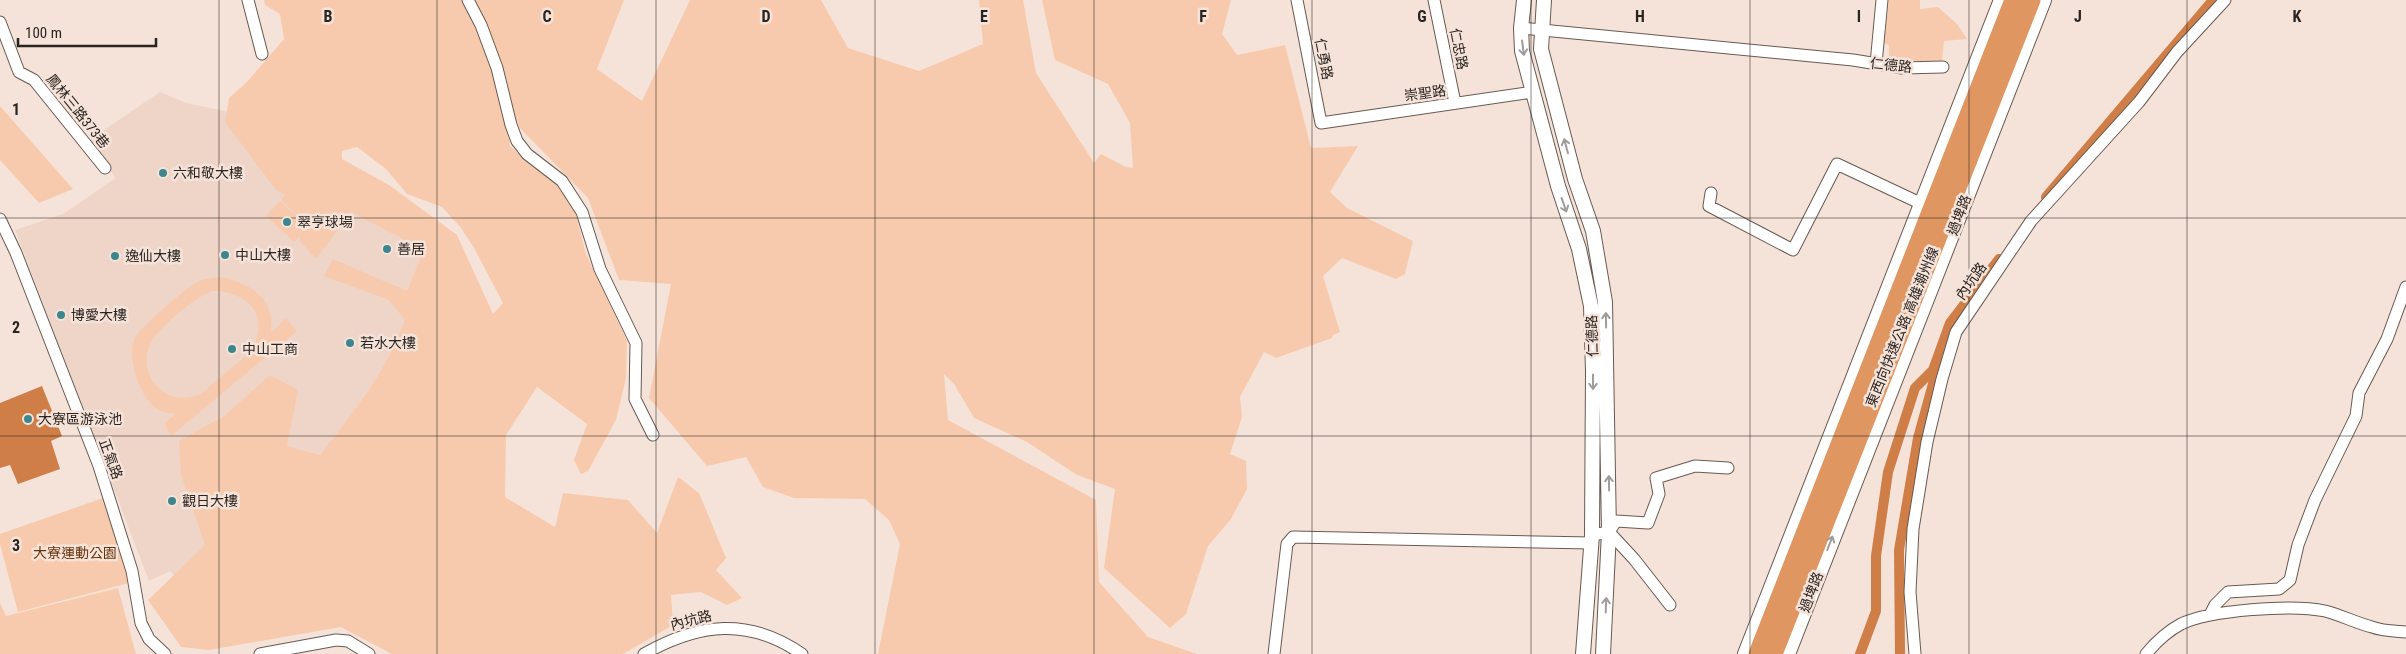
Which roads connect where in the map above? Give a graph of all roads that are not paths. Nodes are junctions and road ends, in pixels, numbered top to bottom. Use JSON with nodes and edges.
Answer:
{"nodes":[{"id":1,"x":248,"y":0,"type":"edge"},
{"id":2,"x":468,"y":0,"type":"edge"},
{"id":3,"x":1297,"y":0,"type":"edge"},
{"id":4,"x":1434,"y":0,"type":"edge"},
{"id":5,"x":1524,"y":0,"type":"edge"},
{"id":6,"x":1544,"y":0,"type":"edge"},
{"id":7,"x":1882,"y":0,"type":"edge"},
{"id":8,"x":2002,"y":0,"type":"edge"},
{"id":9,"x":2014,"y":0,"type":"edge"},
{"id":10,"x":2030,"y":0,"type":"edge"},
{"id":11,"x":2043,"y":0,"type":"edge"},
{"id":12,"x":2224,"y":0,"type":"edge"},
{"id":13,"x":0,"y":22,"type":"edge"},
{"id":14,"x":1521,"y":28,"type":"junction"},
{"id":15,"x":1541,"y":30,"type":"junction"},
{"id":16,"x":262,"y":54,"type":"dead end"},
{"id":17,"x":1876,"y":64,"type":"junction"},
{"id":18,"x":1943,"y":67,"type":"dead end"},
{"id":19,"x":1533,"y":92,"type":"junction"},
{"id":20,"x":1455,"y":104,"type":"junction"},
{"id":21,"x":1321,"y":123,"type":"joint"},
{"id":22,"x":105,"y":168,"type":"dead end"},
{"id":23,"x":1711,"y":193,"type":"dead end"},
{"id":24,"x":1922,"y":204,"type":"junction"},
{"id":25,"x":0,"y":219,"type":"edge"},
{"id":26,"x":2406,"y":287,"type":"edge"},
{"id":27,"x":653,"y":435,"type":"dead end"},
{"id":28,"x":1728,"y":468,"type":"dead end"},
{"id":29,"x":1609,"y":532,"type":"junction"},
{"id":30,"x":1591,"y":539,"type":"junction"},
{"id":31,"x":1670,"y":605,"type":"dead end"},
{"id":32,"x":2210,"y":615,"type":"junction"},
{"id":33,"x":2406,"y":632,"type":"edge"},
{"id":34,"x":164,"y":654,"type":"edge"},
{"id":35,"x":260,"y":654,"type":"edge"},
{"id":36,"x":369,"y":654,"type":"edge"},
{"id":37,"x":644,"y":654,"type":"edge"},
{"id":38,"x":802,"y":654,"type":"edge"},
{"id":39,"x":1274,"y":654,"type":"edge"},
{"id":40,"x":1582,"y":654,"type":"edge"},
{"id":41,"x":1603,"y":654,"type":"edge"},
{"id":42,"x":1746,"y":654,"type":"edge"},
{"id":43,"x":1758,"y":654,"type":"edge"},
{"id":44,"x":1773,"y":654,"type":"edge"},
{"id":45,"x":1786,"y":654,"type":"edge"},
{"id":46,"x":1915,"y":654,"type":"edge"},
{"id":47,"x":2146,"y":654,"type":"edge"}],
"edges":[{"from":1,"to":16,"type":"street"},
{"from":2,"to":27,"type":"street"},
{"from":3,"to":21,"type":"street","name":"仁勇路"},
{"from":4,"to":20,"type":"street","name":"仁忠路"},
{"from":5,"to":14,"type":"street","name":"仁德路"},
{"from":6,"to":15,"type":"street","name":"仁德路"},
{"from":7,"to":17,"type":"street"},
{"from":8,"to":24,"type":"main road"},
{"from":9,"to":43,"type":"highway","name":"東西向快速公路 高雄潮州線"},
{"from":10,"to":44,"type":"highway","name":"東西向快速公路 高雄潮州線"},
{"from":45,"to":11,"type":"main road","name":"過埤路","one_way":true},
{"from":12,"to":46,"type":"street","name":"內坑路"},
{"from":13,"to":22,"type":"street","name":"鳳林三路373巷"},
{"from":14,"to":15,"type":"street","name":"仁德路"},
{"from":14,"to":19,"type":"street","name":"仁德路","one_way":true},
{"from":15,"to":17,"type":"street","name":"仁德路"},
{"from":29,"to":15,"type":"street","name":"仁德路","one_way":true},
{"from":17,"to":18,"type":"street","name":"仁德路"},
{"from":19,"to":20,"type":"street","name":"崇聖路"},
{"from":19,"to":30,"type":"street","name":"仁德路","one_way":true},
{"from":20,"to":21,"type":"street","name":"崇聖路"},
{"from":23,"to":24,"type":"street"},
{"from":24,"to":42,"type":"main road"},
{"from":25,"to":34,"type":"street","name":"正氣路"},
{"from":26,"to":32,"type":"street"},
{"from":28,"to":29,"type":"street"},
{"from":29,"to":30,"type":"street"},
{"from":29,"to":31,"type":"street"},
{"from":41,"to":29,"type":"street","name":"仁德路","one_way":true},
{"from":30,"to":39,"type":"street"},
{"from":30,"to":40,"type":"street","name":"仁德路"},
{"from":32,"to":33,"type":"street"},
{"from":32,"to":47,"type":"street"},
{"from":35,"to":36,"type":"street"},
{"from":37,"to":38,"type":"street","name":"內坑路"}]}
